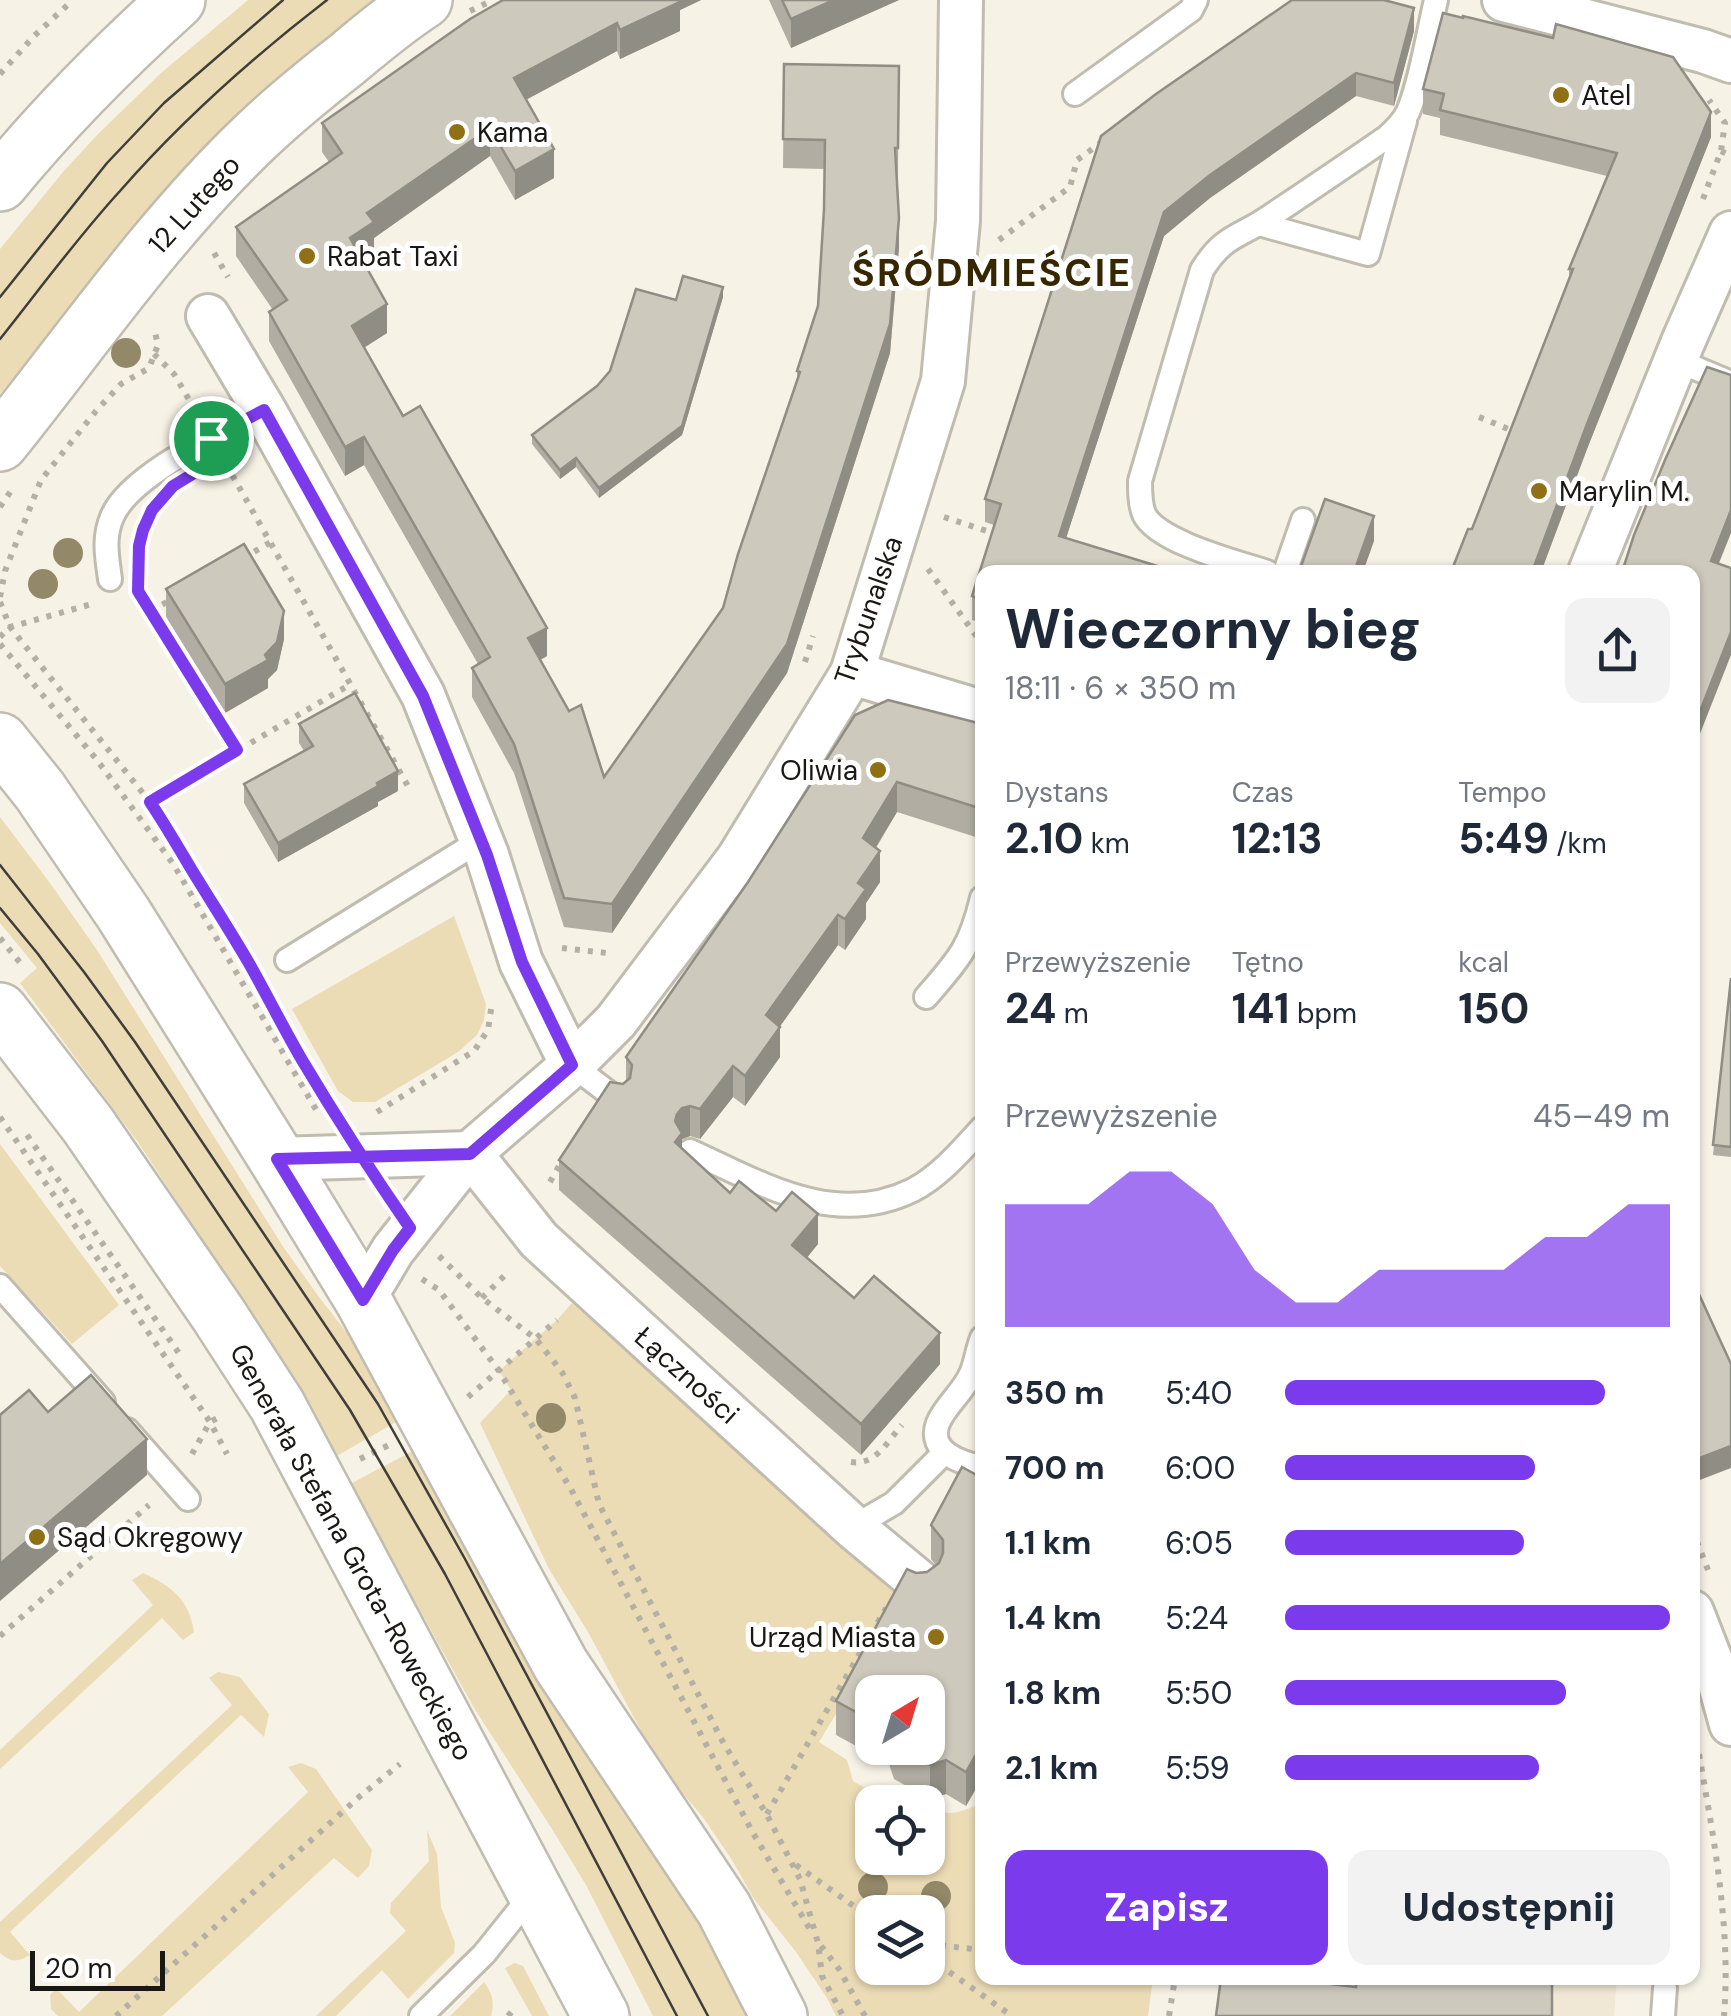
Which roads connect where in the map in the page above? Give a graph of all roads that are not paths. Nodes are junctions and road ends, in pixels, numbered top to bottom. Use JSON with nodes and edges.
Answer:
{"nodes":[{"id":1,"x":177,"y":0,"type":"edge"},
{"id":2,"x":424,"y":0,"type":"edge"},
{"id":3,"x":961,"y":0,"type":"edge"},
{"id":4,"x":1196,"y":0,"type":"edge"},
{"id":5,"x":1436,"y":0,"type":"edge"},
{"id":6,"x":1504,"y":0,"type":"edge"},
{"id":7,"x":1731,"y":61,"type":"edge"},
{"id":8,"x":1075,"y":94,"type":"dead end"},
{"id":9,"x":1407,"y":113,"type":"junction"},
{"id":10,"x":0,"y":183,"type":"edge"},
{"id":11,"x":1259,"y":224,"type":"junction"},
{"id":12,"x":1731,"y":233,"type":"edge"},
{"id":13,"x":208,"y":316,"type":"dead end"},
{"id":14,"x":1676,"y":360,"type":"junction"},
{"id":15,"x":1731,"y":383,"type":"edge"},
{"id":16,"x":264,"y":410,"type":"junction"},
{"id":17,"x":0,"y":443,"type":"edge"},
{"id":18,"x":1303,"y":520,"type":"dead end"},
{"id":19,"x":1247,"y":565,"type":"edge"},
{"id":20,"x":1287,"y":565,"type":"edge"},
{"id":21,"x":1593,"y":565,"type":"edge"},
{"id":22,"x":108,"y":590,"type":"road end"},
{"id":23,"x":852,"y":673,"type":"junction"},
{"id":24,"x":975,"y":710,"type":"edge"},
{"id":25,"x":0,"y":741,"type":"edge"},
{"id":26,"x":481,"y":840,"type":"junction"},
{"id":27,"x":975,"y":933,"type":"edge"},
{"id":28,"x":287,"y":960,"type":"dead end"},
{"id":29,"x":13,"y":990,"type":"edge"},
{"id":30,"x":926,"y":997,"type":"dead end"},
{"id":31,"x":572,"y":1065,"type":"junction"},
{"id":32,"x":618,"y":1100,"type":"edge"},
{"id":33,"x":975,"y":1135,"type":"edge"},
{"id":34,"x":690,"y":1151,"type":"edge"},
{"id":35,"x":470,"y":1154,"type":"junction"},
{"id":36,"x":277,"y":1159,"type":"junction"},
{"id":37,"x":0,"y":1286,"type":"edge"},
{"id":38,"x":363,"y":1300,"type":"junction"},
{"id":39,"x":975,"y":1363,"type":"edge"},
{"id":40,"x":944,"y":1453,"type":"junction"},
{"id":41,"x":975,"y":1465,"type":"edge"},
{"id":42,"x":181,"y":1491,"type":"road end"},
{"id":43,"x":853,"y":1527,"type":"junction"},
{"id":44,"x":903,"y":1594,"type":"edge"},
{"id":45,"x":1700,"y":1656,"type":"edge"},
{"id":46,"x":1710,"y":1710,"type":"edge"},
{"id":47,"x":536,"y":1890,"type":"junction"},
{"id":48,"x":1666,"y":1988,"type":"dead end"},
{"id":49,"x":421,"y":2016,"type":"edge"},
{"id":50,"x":601,"y":2016,"type":"edge"},
{"id":51,"x":780,"y":2016,"type":"edge"},
{"id":52,"x":1663,"y":2016,"type":"edge"}],
"edges":[{"from":1,"to":10,"type":"street"},
{"from":2,"to":17,"type":"street","name":"12 Lutego"},
{"from":3,"to":23,"type":"street","name":"Trybunalska"},
{"from":4,"to":8,"type":"lane"},
{"from":5,"to":9,"type":"lane"},
{"from":6,"to":7,"type":"street"},
{"from":9,"to":11,"type":"lane"},
{"from":9,"to":11,"type":"lane"},
{"from":11,"to":19,"type":"lane"},
{"from":12,"to":14,"type":"street"},
{"from":13,"to":16,"type":"street"},
{"from":14,"to":15,"type":"lane"},
{"from":14,"to":21,"type":"street"},
{"from":16,"to":22,"type":"lane"},
{"from":16,"to":26,"type":"street"},
{"from":18,"to":20,"type":"lane"},
{"from":23,"to":24,"type":"street"},
{"from":23,"to":31,"type":"street","name":"Trybunalska"},
{"from":25,"to":36,"type":"street"},
{"from":26,"to":28,"type":"lane"},
{"from":26,"to":31,"type":"street"},
{"from":27,"to":30,"type":"lane"},
{"from":29,"to":47,"type":"street","name":"Generała Stefana Grota-Roweckiego"},
{"from":31,"to":32,"type":"lane"},
{"from":31,"to":35,"type":"street","name":"Trybunalska"},
{"from":33,"to":34,"type":"lane"},
{"from":35,"to":36,"type":"street"},
{"from":35,"to":38,"type":"street","name":"Trybunalska"},
{"from":35,"to":43,"type":"street","name":"Łączności"},
{"from":36,"to":38,"type":"street"},
{"from":37,"to":42,"type":"lane"},
{"from":38,"to":51,"type":"street"},
{"from":39,"to":40,"type":"lane"},
{"from":40,"to":41,"type":"lane"},
{"from":40,"to":43,"type":"lane"},
{"from":43,"to":44,"type":"street","name":"Łączności"},
{"from":45,"to":46,"type":"street"},
{"from":47,"to":49,"type":"lane"},
{"from":47,"to":50,"type":"street","name":"Generała Stefana Grota-Roweckiego"},
{"from":48,"to":52,"type":"lane"}]}
